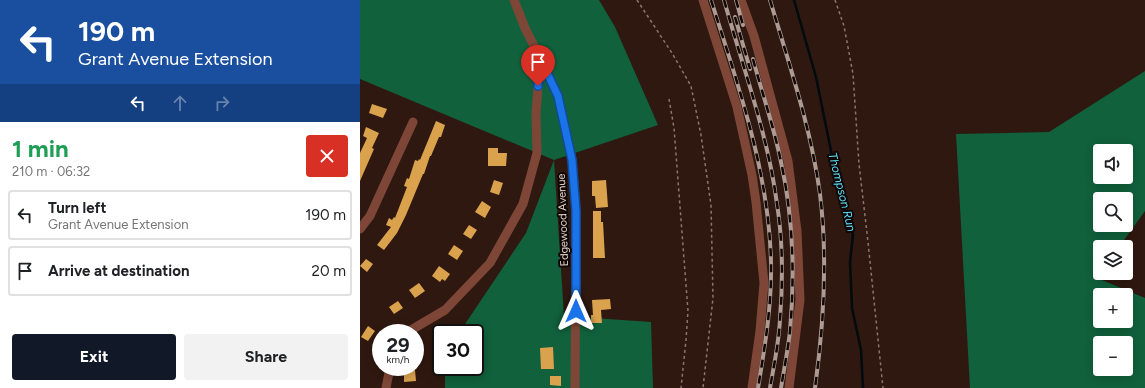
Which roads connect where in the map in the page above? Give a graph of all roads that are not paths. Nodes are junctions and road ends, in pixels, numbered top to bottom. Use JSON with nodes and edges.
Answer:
{"nodes":[{"id":1,"x":514,"y":0,"type":"edge"},
{"id":2,"x":703,"y":0,"type":"edge"},
{"id":3,"x":741,"y":0,"type":"edge"},
{"id":4,"x":540,"y":58,"type":"junction"},
{"id":5,"x":413,"y":122,"type":"dead end"},
{"id":6,"x":360,"y":229,"type":"edge"},
{"id":7,"x":421,"y":324,"type":"edge"},
{"id":8,"x":388,"y":376,"type":"edge"},
{"id":9,"x":386,"y":388,"type":"edge"},
{"id":10,"x":575,"y":388,"type":"edge"},
{"id":11,"x":752,"y":388,"type":"edge"},
{"id":12,"x":789,"y":388,"type":"edge"}],
"edges":[{"from":1,"to":4,"type":"street","name":"Edgewood Avenue"},
{"from":2,"to":11,"type":"street"},
{"from":3,"to":12,"type":"street"},
{"from":4,"to":7,"type":"street"},
{"from":4,"to":10,"type":"street","name":"Edgewood Avenue"},
{"from":5,"to":6,"type":"street"},
{"from":8,"to":9,"type":"street"}]}
